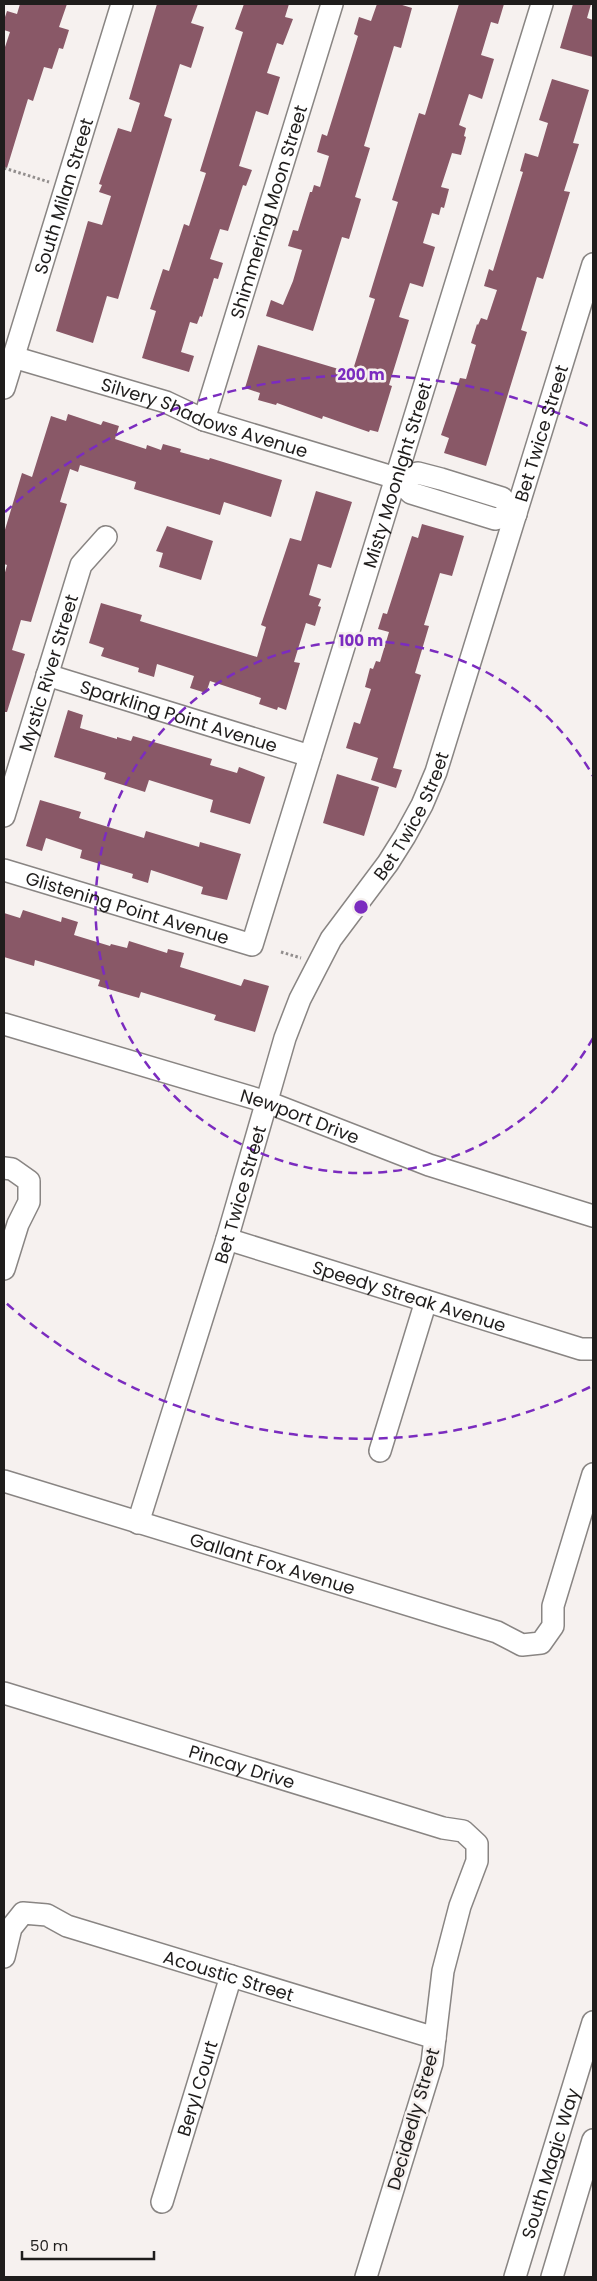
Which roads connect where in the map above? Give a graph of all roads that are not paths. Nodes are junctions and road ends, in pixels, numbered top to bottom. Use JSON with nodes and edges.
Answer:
{"nodes":[{"id":1,"x":122,"y":4,"type":"edge"},
{"id":2,"x":332,"y":4,"type":"edge"},
{"id":3,"x":542,"y":4,"type":"edge"},
{"id":4,"x":593,"y":264,"type":"edge"},
{"id":5,"x":13,"y":357,"type":"junction"},
{"id":6,"x":4,"y":388,"type":"edge"},
{"id":7,"x":204,"y":420,"type":"junction"},
{"id":8,"x":396,"y":478,"type":"junction"},
{"id":9,"x":516,"y":514,"type":"junction"},
{"id":10,"x":106,"y":537,"type":"dead end"},
{"id":11,"x":47,"y":675,"type":"junction"},
{"id":12,"x":310,"y":756,"type":"junction"},
{"id":13,"x":4,"y":816,"type":"edge"},
{"id":14,"x":4,"y":870,"type":"edge"},
{"id":15,"x":252,"y":945,"type":"joint"},
{"id":16,"x":4,"y":1024,"type":"edge"},
{"id":17,"x":266,"y":1102,"type":"junction"},
{"id":18,"x":4,"y":1168,"type":"edge"},
{"id":19,"x":593,"y":1216,"type":"edge"},
{"id":20,"x":226,"y":1239,"type":"junction"},
{"id":21,"x":4,"y":1269,"type":"edge"},
{"id":22,"x":426,"y":1301,"type":"junction"},
{"id":23,"x":593,"y":1349,"type":"edge"},
{"id":24,"x":380,"y":1451,"type":"dead end"},
{"id":25,"x":593,"y":1474,"type":"edge"},
{"id":26,"x":4,"y":1481,"type":"edge"},
{"id":27,"x":138,"y":1523,"type":"junction"},
{"id":28,"x":4,"y":1693,"type":"edge"},
{"id":29,"x":478,"y":1844,"type":"joint"},
{"id":30,"x":4,"y":1957,"type":"edge"},
{"id":31,"x":230,"y":1976,"type":"junction"},
{"id":32,"x":593,"y":2022,"type":"edge"},
{"id":33,"x":435,"y":2038,"type":"junction"},
{"id":34,"x":593,"y":2140,"type":"edge"},
{"id":35,"x":162,"y":2202,"type":"dead end"},
{"id":36,"x":366,"y":2277,"type":"edge"},
{"id":37,"x":515,"y":2277,"type":"edge"},
{"id":38,"x":552,"y":2277,"type":"edge"}],
"edges":[{"from":1,"to":5,"type":"street","name":"South Milan Street"},
{"from":2,"to":7,"type":"street","name":"Shimmering Moon Street"},
{"from":3,"to":8,"type":"street","name":"Misty Moonlght Street"},
{"from":4,"to":9,"type":"street","name":"Bet Twice Street"},
{"from":5,"to":6,"type":"street","name":"South Milan Street"},
{"from":5,"to":7,"type":"street","name":"Silvery Shadows Avenue"},
{"from":7,"to":8,"type":"street","name":"Silvery Shadows Avenue"},
{"from":8,"to":9,"type":"street","name":"Silvery Shadows Avenue"},
{"from":8,"to":12,"type":"street","name":"Misty Moonlght Street"},
{"from":9,"to":17,"type":"street","name":"Bet Twice Street"},
{"from":10,"to":11,"type":"street","name":"Mystic River Street"},
{"from":11,"to":12,"type":"street","name":"Sparkling Point Avenue"},
{"from":11,"to":13,"type":"street","name":"Mystic River Street"},
{"from":12,"to":15,"type":"street","name":"Misty Moonlght Street"},
{"from":14,"to":15,"type":"street","name":"Glistening Point Avenue"},
{"from":16,"to":17,"type":"street","name":"Newport Drive"},
{"from":17,"to":19,"type":"street","name":"Newport Drive"},
{"from":17,"to":20,"type":"street","name":"Bet Twice Street"},
{"from":18,"to":21,"type":"street"},
{"from":20,"to":22,"type":"street","name":"Speedy Streak Avenue"},
{"from":20,"to":27,"type":"street","name":"Bet Twice Street"},
{"from":22,"to":23,"type":"street","name":"Speedy Streak Avenue"},
{"from":22,"to":24,"type":"street"},
{"from":25,"to":27,"type":"street","name":"Gallant Fox Avenue"},
{"from":26,"to":27,"type":"street","name":"Gallant Fox Avenue"},
{"from":28,"to":29,"type":"street","name":"Pincay Drive"},
{"from":29,"to":33,"type":"street","name":"Decidedly Street"},
{"from":30,"to":31,"type":"street","name":"Acoustic Street"},
{"from":31,"to":33,"type":"street","name":"Acoustic Street"},
{"from":31,"to":35,"type":"street","name":"Beryl Court"},
{"from":32,"to":37,"type":"street","name":"South Magic Way"},
{"from":33,"to":36,"type":"street","name":"Decidedly Street"},
{"from":34,"to":38,"type":"street","name":"South Magic Way"}]}
